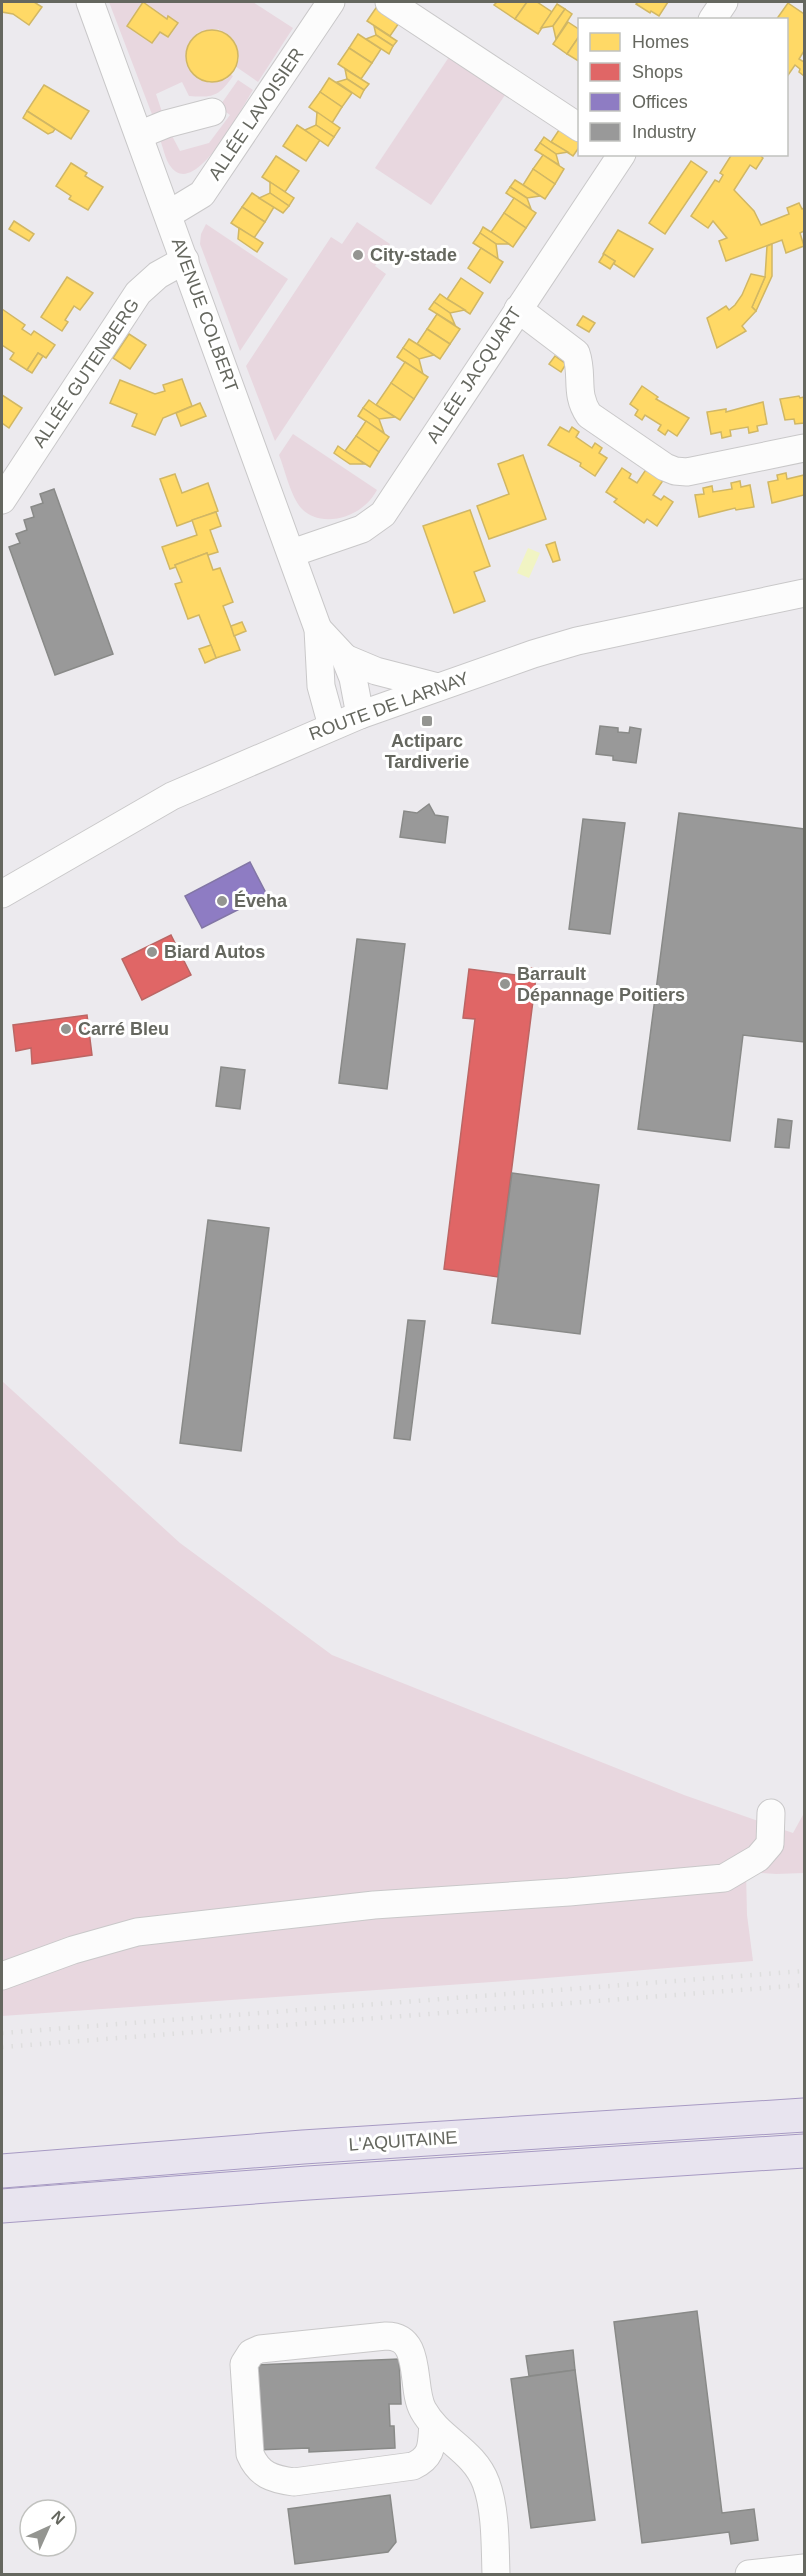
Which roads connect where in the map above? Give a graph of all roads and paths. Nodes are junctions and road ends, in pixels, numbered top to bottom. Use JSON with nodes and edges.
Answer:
{"nodes":[{"id":1,"x":90,"y":2,"type":"edge"},
{"id":2,"x":332,"y":2,"type":"edge"},
{"id":3,"x":389,"y":2,"type":"edge"},
{"id":4,"x":724,"y":2,"type":"edge"},
{"id":5,"x":713,"y":18,"type":"edge"},
{"id":6,"x":212,"y":112,"type":"dead end"},
{"id":7,"x":578,"y":127,"type":"edge"},
{"id":8,"x":139,"y":135,"type":"junction"},
{"id":9,"x":620,"y":156,"type":"edge"},
{"id":10,"x":169,"y":214,"type":"junction"},
{"id":11,"x":185,"y":260,"type":"junction"},
{"id":12,"x":518,"y":309,"type":"junction"},
{"id":13,"x":804,"y":448,"type":"edge"},
{"id":14,"x":2,"y":500,"type":"edge"},
{"id":15,"x":292,"y":553,"type":"junction"},
{"id":16,"x":804,"y":593,"type":"edge"},
{"id":17,"x":318,"y":629,"type":"junction"},
{"id":18,"x":345,"y":658,"type":"junction"},
{"id":19,"x":438,"y":687,"type":"junction"},
{"id":20,"x":360,"y":715,"type":"junction"},
{"id":21,"x":332,"y":726,"type":"junction"},
{"id":22,"x":2,"y":894,"type":"edge"},
{"id":23,"x":771,"y":1813,"type":"dead end"},
{"id":24,"x":2,"y":1976,"type":"edge"},
{"id":25,"x":804,"y":2115,"type":"edge"},
{"id":26,"x":804,"y":2151,"type":"edge"},
{"id":27,"x":2,"y":2171,"type":"edge"},
{"id":28,"x":2,"y":2206,"type":"edge"},
{"id":29,"x":433,"y":2424,"type":"junction"},
{"id":30,"x":413,"y":2466,"type":"junction"},
{"id":31,"x":482,"y":2476,"type":"junction"},
{"id":32,"x":804,"y":2568,"type":"edge"},
{"id":33,"x":496,"y":2574,"type":"edge"},
{"id":34,"x":749,"y":2574,"type":"edge"}],
"edges":[{"from":1,"to":8,"type":"street","name":"AVENUE COLBERT"},
{"from":2,"to":10,"type":"street","name":"ALLÉE LAVOISIER"},
{"from":3,"to":7,"type":"street"},
{"from":4,"to":5,"type":"street"},
{"from":6,"to":8,"type":"street"},
{"from":8,"to":10,"type":"street","name":"AVENUE COLBERT"},
{"from":9,"to":12,"type":"street","name":"ALLÉE JACQUART"},
{"from":10,"to":11,"type":"street","name":"AVENUE COLBERT"},
{"from":11,"to":14,"type":"street","name":"ALLÉE GUTENBERG"},
{"from":11,"to":15,"type":"street","name":"AVENUE COLBERT"},
{"from":12,"to":13,"type":"street"},
{"from":12,"to":15,"type":"street","name":"ALLÉE JACQUART"},
{"from":15,"to":17,"type":"street","name":"AVENUE COLBERT"},
{"from":16,"to":19,"type":"street","name":"ROUTE DE LARNAY"},
{"from":17,"to":18,"type":"street","name":"AVENUE COLBERT"},
{"from":17,"to":21,"type":"street","name":"AVENUE COLBERT"},
{"from":18,"to":19,"type":"street","name":"AVENUE COLBERT"},
{"from":18,"to":20,"type":"street","name":"AVENUE COLBERT"},
{"from":19,"to":20,"type":"street","name":"ROUTE DE LARNAY"},
{"from":20,"to":21,"type":"street","name":"ROUTE DE LARNAY"},
{"from":21,"to":22,"type":"street","name":"ROUTE DE LARNAY"},
{"from":23,"to":24,"type":"street"},
{"from":25,"to":27,"type":"highway","name":"L'AQUITAINE"},
{"from":26,"to":28,"type":"highway","name":"L'AQUITAINE"},
{"from":29,"to":30,"type":"street"},
{"from":29,"to":30,"type":"street"},
{"from":29,"to":31,"type":"street"},
{"from":30,"to":31,"type":"street"},
{"from":31,"to":33,"type":"street"},
{"from":32,"to":34,"type":"street"}]}
